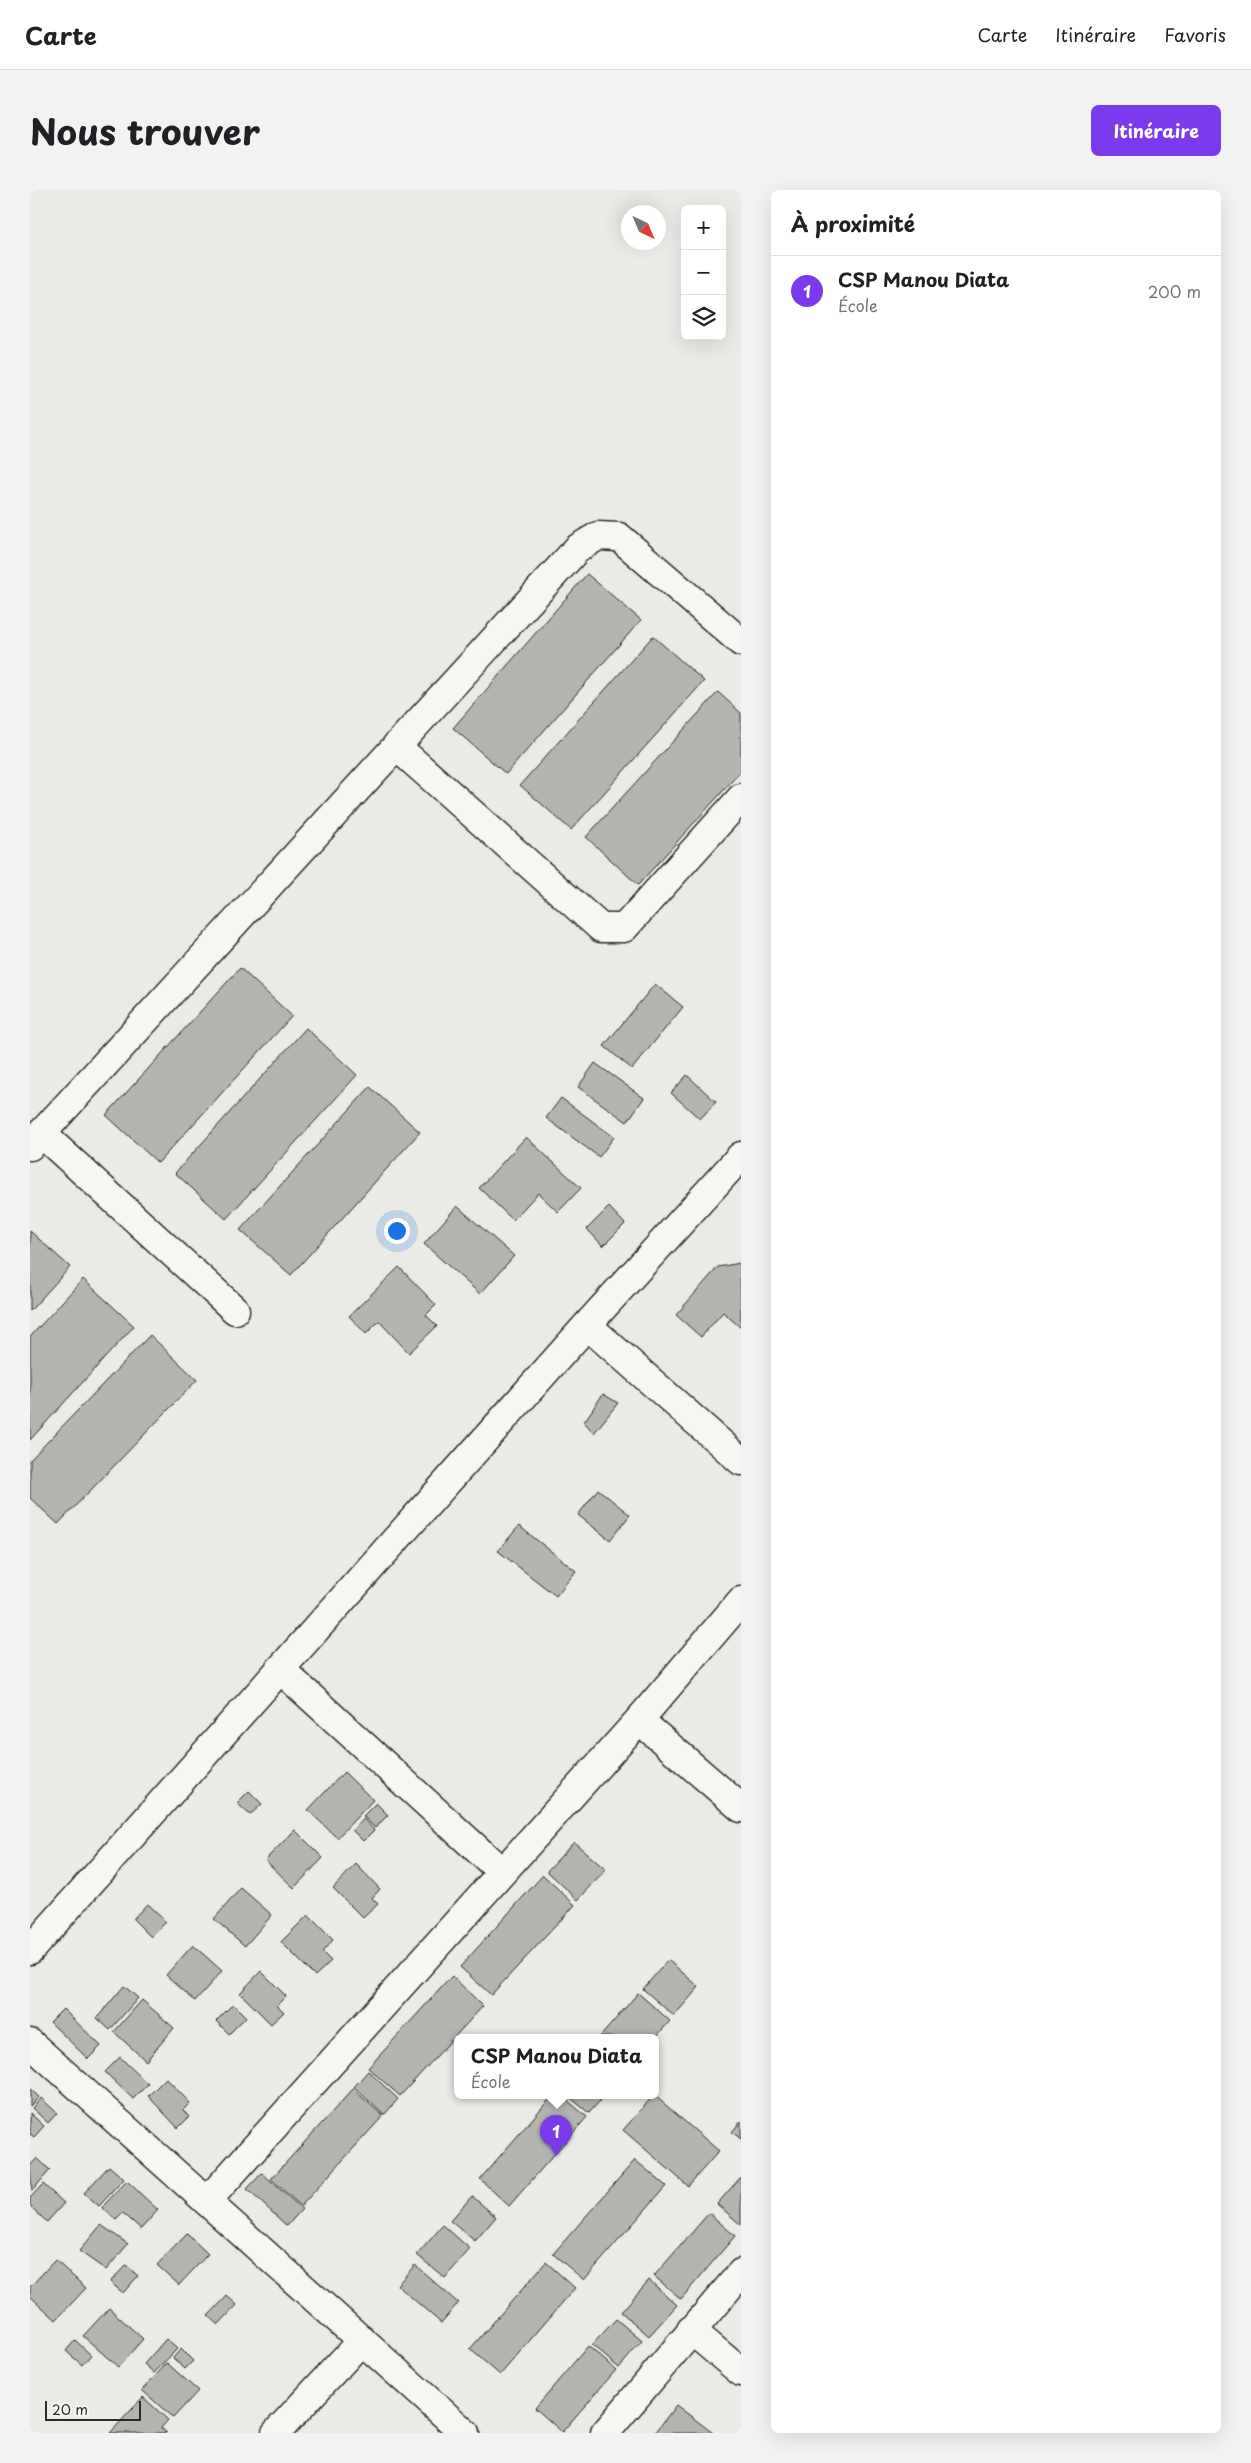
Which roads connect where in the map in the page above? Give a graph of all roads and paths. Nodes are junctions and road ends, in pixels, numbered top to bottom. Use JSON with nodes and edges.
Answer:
{"nodes":[{"id":1,"x":741,"y":642,"type":"edge"},
{"id":2,"x":396,"y":746,"type":"junction"},
{"id":3,"x":741,"y":798,"type":"edge"},
{"id":4,"x":36,"y":1139,"type":"edge"},
{"id":5,"x":741,"y":1156,"type":"edge"},
{"id":6,"x":235,"y":1310,"type":"dead end"},
{"id":7,"x":587,"y":1325,"type":"junction"},
{"id":8,"x":741,"y":1461,"type":"edge"},
{"id":9,"x":741,"y":1601,"type":"edge"},
{"id":10,"x":280,"y":1669,"type":"junction"},
{"id":11,"x":639,"y":1720,"type":"junction"},
{"id":12,"x":741,"y":1808,"type":"edge"},
{"id":13,"x":502,"y":1872,"type":"junction"},
{"id":14,"x":30,"y":1950,"type":"edge"},
{"id":15,"x":30,"y":2043,"type":"edge"},
{"id":16,"x":207,"y":2202,"type":"junction"},
{"id":17,"x":741,"y":2273,"type":"edge"},
{"id":18,"x":691,"y":2330,"type":"junction"},
{"id":19,"x":362,"y":2340,"type":"junction"},
{"id":20,"x":741,"y":2372,"type":"edge"},
{"id":21,"x":276,"y":2433,"type":"edge"},
{"id":22,"x":466,"y":2433,"type":"edge"},
{"id":23,"x":605,"y":2433,"type":"edge"}],
"edges":[{"from":1,"to":2,"type":"street"},
{"from":2,"to":3,"type":"street"},
{"from":2,"to":4,"type":"street"},
{"from":4,"to":6,"type":"street"},
{"from":5,"to":7,"type":"street"},
{"from":7,"to":8,"type":"street"},
{"from":7,"to":10,"type":"street"},
{"from":9,"to":11,"type":"street"},
{"from":10,"to":13,"type":"street"},
{"from":10,"to":14,"type":"street"},
{"from":11,"to":12,"type":"street"},
{"from":11,"to":13,"type":"street"},
{"from":13,"to":16,"type":"street"},
{"from":15,"to":16,"type":"street"},
{"from":16,"to":19,"type":"street"},
{"from":17,"to":18,"type":"street"},
{"from":18,"to":20,"type":"street"},
{"from":18,"to":23,"type":"street"},
{"from":19,"to":21,"type":"street"},
{"from":19,"to":22,"type":"street"}]}
